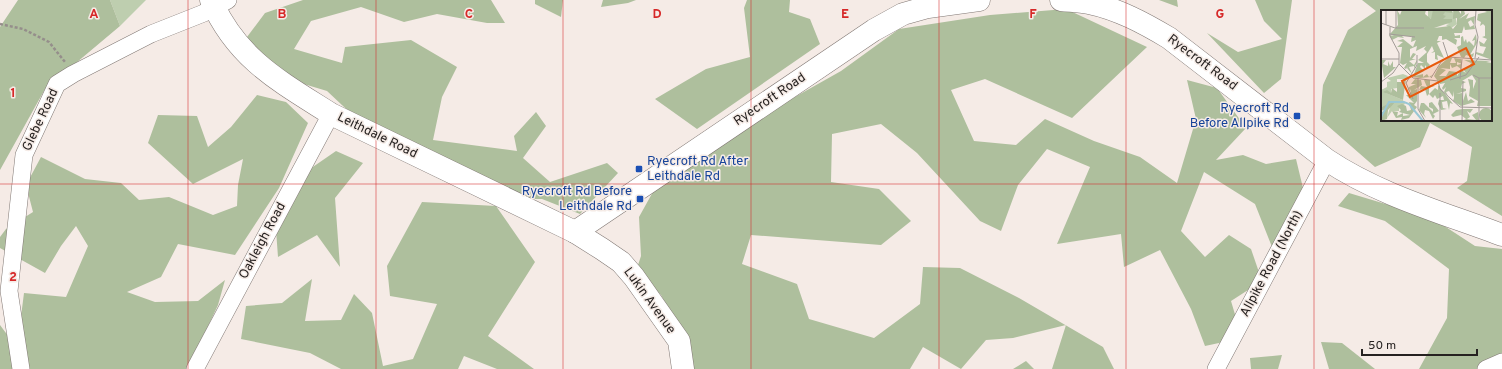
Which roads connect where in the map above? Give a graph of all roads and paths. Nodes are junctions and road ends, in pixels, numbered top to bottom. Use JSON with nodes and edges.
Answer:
{"nodes":[{"id":1,"x":979,"y":0,"type":"edge"},
{"id":2,"x":1061,"y":0,"type":"edge"},
{"id":3,"x":218,"y":2,"type":"edge"},
{"id":4,"x":0,"y":24,"type":"edge"},
{"id":5,"x":73,"y":74,"type":"junction"},
{"id":6,"x":331,"y":114,"type":"junction"},
{"id":7,"x":1327,"y":160,"type":"junction"},
{"id":8,"x":575,"y":232,"type":"junction"},
{"id":9,"x":1502,"y":235,"type":"edge"},
{"id":10,"x":1502,"y":362,"type":"edge"},
{"id":11,"x":21,"y":369,"type":"edge"},
{"id":12,"x":195,"y":369,"type":"edge"},
{"id":13,"x":683,"y":369,"type":"edge"},
{"id":14,"x":1216,"y":369,"type":"edge"},
{"id":15,"x":1486,"y":369,"type":"edge"}],
"edges":[{"from":1,"to":8,"type":"street","name":"Ryecroft Road"},
{"from":2,"to":7,"type":"street","name":"Ryecroft Road"},
{"from":3,"to":5,"type":"street","name":"Glebe Road"},
{"from":3,"to":6,"type":"street","name":"Leithdale Road"},
{"from":4,"to":5,"type":"path"},
{"from":5,"to":11,"type":"street","name":"Glebe Road"},
{"from":6,"to":8,"type":"street","name":"Leithdale Road"},
{"from":6,"to":12,"type":"street","name":"Oakleigh Road"},
{"from":7,"to":9,"type":"street","name":"Ryecroft Road"},
{"from":7,"to":14,"type":"street","name":"Allpike Road (North)"},
{"from":8,"to":13,"type":"street","name":"Lukin Avenue"},
{"from":10,"to":15,"type":"street"}]}
